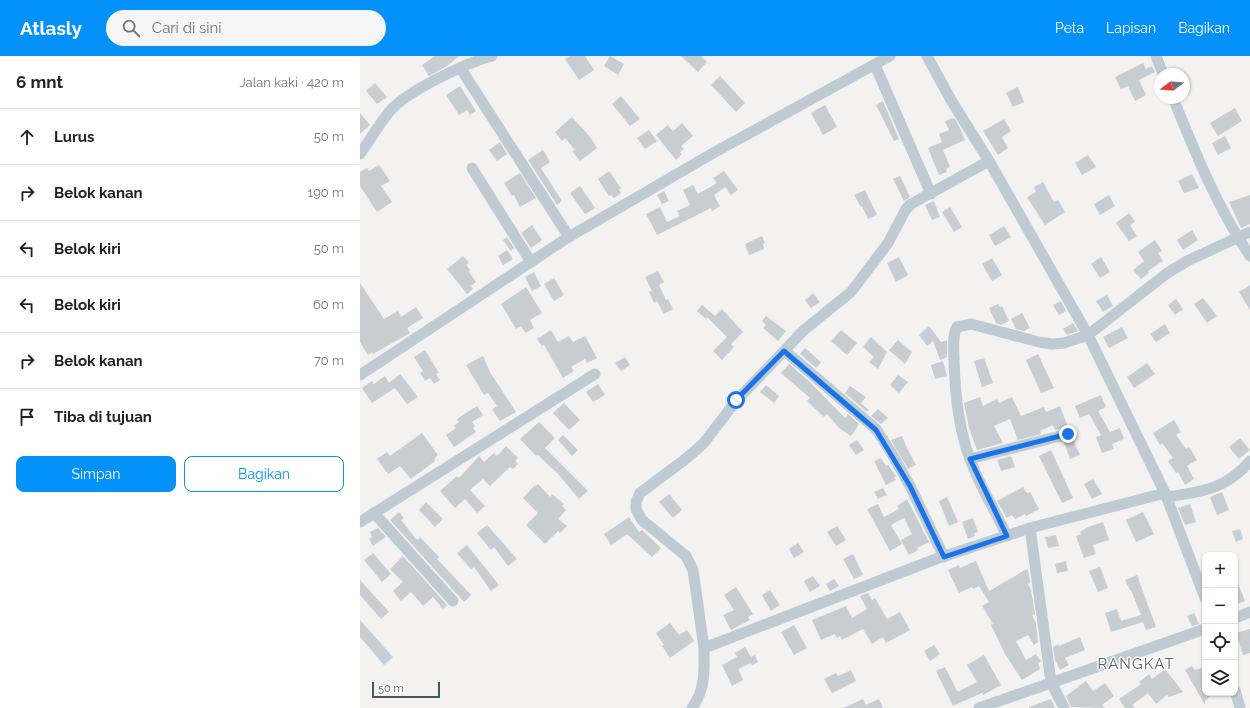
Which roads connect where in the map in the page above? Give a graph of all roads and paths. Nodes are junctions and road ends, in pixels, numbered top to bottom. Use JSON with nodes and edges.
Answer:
{"nodes":[{"id":1,"x":492,"y":56,"type":"edge"},
{"id":2,"x":890,"y":56,"type":"edge"},
{"id":3,"x":927,"y":56,"type":"edge"},
{"id":4,"x":1156,"y":56,"type":"edge"},
{"id":5,"x":875,"y":65,"type":"junction"},
{"id":6,"x":1161,"y":68,"type":"edge"},
{"id":7,"x":461,"y":69,"type":"junction"},
{"id":8,"x":1175,"y":104,"type":"edge"},
{"id":9,"x":360,"y":154,"type":"edge"},
{"id":10,"x":989,"y":161,"type":"junction"},
{"id":11,"x":472,"y":168,"type":"dead end"},
{"id":12,"x":931,"y":194,"type":"junction"},
{"id":13,"x":1250,"y":232,"type":"edge"},
{"id":14,"x":569,"y":237,"type":"junction"},
{"id":15,"x":1238,"y":238,"type":"junction"},
{"id":16,"x":1250,"y":256,"type":"edge"},
{"id":17,"x":531,"y":262,"type":"junction"},
{"id":18,"x":1088,"y":335,"type":"junction"},
{"id":19,"x":784,"y":351,"type":"junction"},
{"id":20,"x":360,"y":374,"type":"edge"},
{"id":21,"x":595,"y":374,"type":"dead end"},
{"id":22,"x":1068,"y":434,"type":"dead end"},
{"id":23,"x":970,"y":459,"type":"junction"},
{"id":24,"x":1250,"y":461,"type":"edge"},
{"id":25,"x":1166,"y":495,"type":"junction"},
{"id":26,"x":374,"y":513,"type":"junction"},
{"id":27,"x":360,"y":522,"type":"edge"},
{"id":28,"x":1030,"y":528,"type":"junction"},
{"id":29,"x":1007,"y":536,"type":"junction"},
{"id":30,"x":944,"y":557,"type":"junction"},
{"id":31,"x":1202,"y":590,"type":"edge"},
{"id":32,"x":453,"y":601,"type":"dead end"},
{"id":33,"x":1250,"y":612,"type":"edge"},
{"id":34,"x":1238,"y":617,"type":"edge"},
{"id":35,"x":1202,"y":630,"type":"edge"},
{"id":36,"x":704,"y":648,"type":"junction"},
{"id":37,"x":1051,"y":682,"type":"junction"},
{"id":38,"x":1237,"y":696,"type":"edge"},
{"id":39,"x":692,"y":708,"type":"edge"},
{"id":40,"x":979,"y":708,"type":"edge"},
{"id":41,"x":1064,"y":708,"type":"edge"},
{"id":42,"x":1240,"y":708,"type":"edge"}],
"edges":[{"from":1,"to":7,"type":"street"},
{"from":2,"to":5,"type":"street"},
{"from":3,"to":10,"type":"street"},
{"from":4,"to":6,"type":"street"},
{"from":5,"to":12,"type":"street"},
{"from":5,"to":14,"type":"street"},
{"from":7,"to":9,"type":"street"},
{"from":7,"to":14,"type":"street"},
{"from":8,"to":15,"type":"street"},
{"from":10,"to":12,"type":"street"},
{"from":10,"to":18,"type":"street"},
{"from":11,"to":17,"type":"street"},
{"from":12,"to":19,"type":"street"},
{"from":13,"to":15,"type":"street"},
{"from":14,"to":17,"type":"street"},
{"from":15,"to":16,"type":"street"},
{"from":15,"to":18,"type":"street"},
{"from":17,"to":20,"type":"street"},
{"from":18,"to":23,"type":"street"},
{"from":18,"to":25,"type":"street"},
{"from":19,"to":30,"type":"street"},
{"from":19,"to":36,"type":"street"},
{"from":21,"to":26,"type":"street"},
{"from":22,"to":23,"type":"street"},
{"from":23,"to":29,"type":"street"},
{"from":24,"to":25,"type":"street"},
{"from":25,"to":28,"type":"street"},
{"from":25,"to":31,"type":"street"},
{"from":26,"to":27,"type":"street"},
{"from":26,"to":32,"type":"street"},
{"from":28,"to":29,"type":"street"},
{"from":28,"to":37,"type":"street"},
{"from":29,"to":30,"type":"street"},
{"from":30,"to":36,"type":"street"},
{"from":33,"to":34,"type":"street"},
{"from":35,"to":37,"type":"street"},
{"from":36,"to":39,"type":"street"},
{"from":37,"to":40,"type":"street"},
{"from":37,"to":41,"type":"street"},
{"from":38,"to":42,"type":"street"}]}
